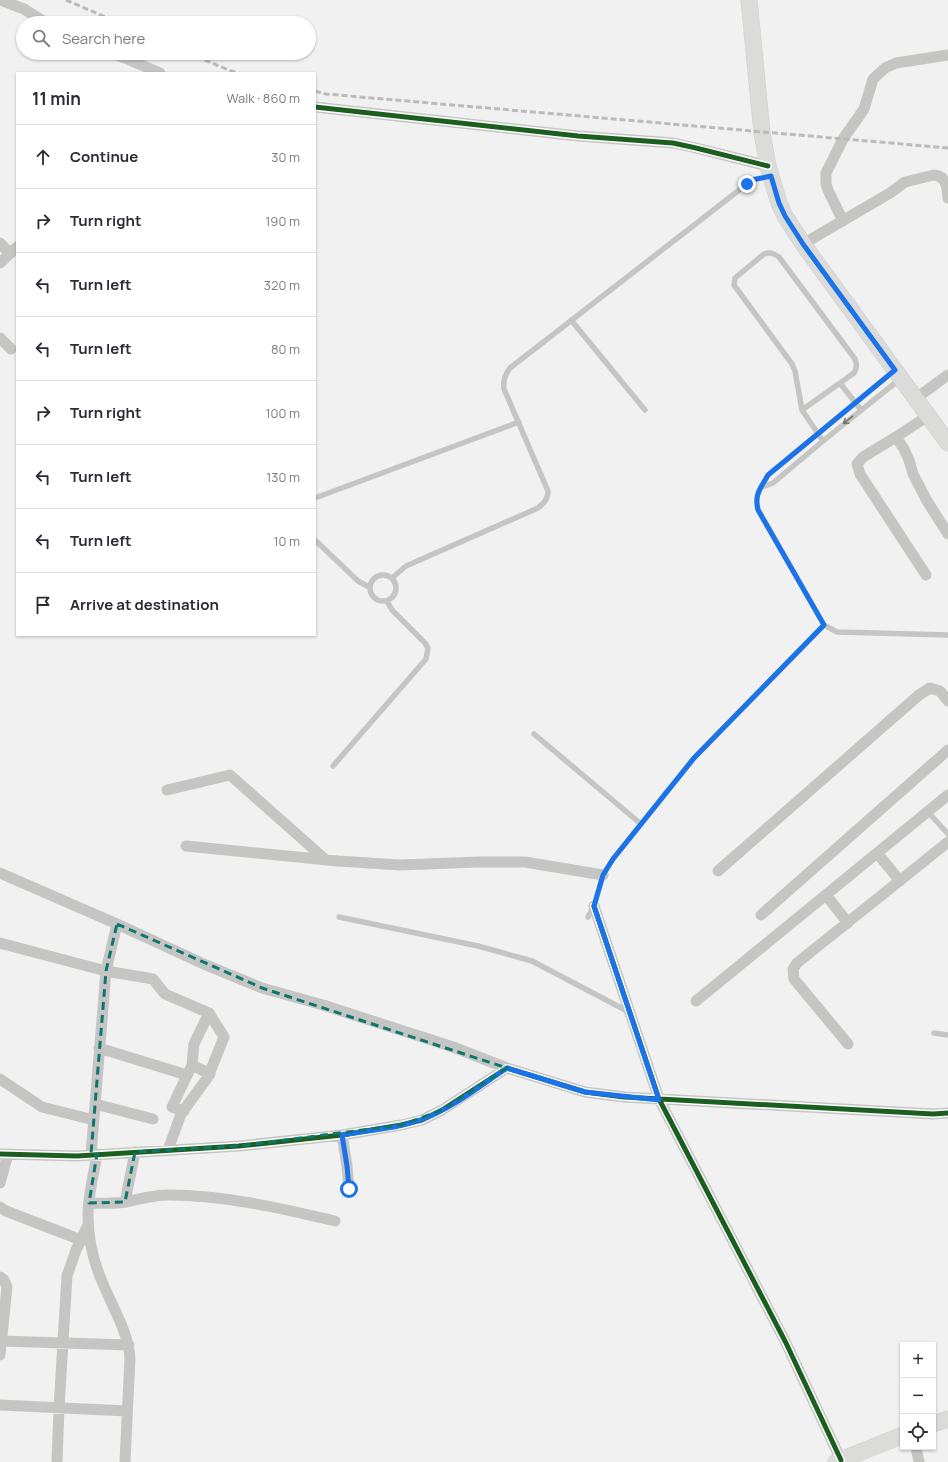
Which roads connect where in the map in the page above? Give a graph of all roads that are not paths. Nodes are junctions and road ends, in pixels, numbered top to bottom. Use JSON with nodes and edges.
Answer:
{"nodes":[{"id":1,"x":0,"y":0,"type":"edge"},
{"id":2,"x":749,"y":0,"type":"edge"},
{"id":3,"x":35,"y":16,"type":"edge"},
{"id":4,"x":948,"y":55,"type":"edge"},
{"id":5,"x":131,"y":60,"type":"edge"},
{"id":6,"x":158,"y":72,"type":"edge"},
{"id":7,"x":316,"y":107,"type":"edge"},
{"id":8,"x":769,"y":171,"type":"junction"},
{"id":9,"x":948,"y":192,"type":"edge"},
{"id":10,"x":843,"y":221,"type":"junction"},
{"id":11,"x":0,"y":243,"type":"edge"},
{"id":12,"x":803,"y":244,"type":"junction"},
{"id":13,"x":13,"y":250,"type":"edge"},
{"id":14,"x":0,"y":263,"type":"edge"},
{"id":15,"x":571,"y":320,"type":"junction"},
{"id":16,"x":0,"y":338,"type":"edge"},
{"id":17,"x":11,"y":349,"type":"dead end"},
{"id":18,"x":898,"y":375,"type":"junction"},
{"id":19,"x":948,"y":375,"type":"edge"},
{"id":20,"x":840,"y":383,"type":"junction"},
{"id":21,"x":915,"y":399,"type":"junction"},
{"id":22,"x":856,"y":403,"type":"junction"},
{"id":23,"x":645,"y":410,"type":"dead end"},
{"id":24,"x":802,"y":410,"type":"junction"},
{"id":25,"x":861,"y":410,"type":"junction"},
{"id":26,"x":928,"y":416,"type":"junction"},
{"id":27,"x":519,"y":422,"type":"junction"},
{"id":28,"x":818,"y":435,"type":"junction"},
{"id":29,"x":896,"y":437,"type":"junction"},
{"id":30,"x":822,"y":441,"type":"junction"},
{"id":31,"x":948,"y":443,"type":"edge"},
{"id":32,"x":762,"y":487,"type":"junction"},
{"id":33,"x":316,"y":498,"type":"edge"},
{"id":34,"x":948,"y":534,"type":"edge"},
{"id":35,"x":316,"y":541,"type":"edge"},
{"id":36,"x":926,"y":575,"type":"dead end"},
{"id":37,"x":392,"y":578,"type":"junction"},
{"id":38,"x":370,"y":587,"type":"junction"},
{"id":39,"x":387,"y":600,"type":"junction"},
{"id":40,"x":824,"y":625,"type":"junction"},
{"id":41,"x":948,"y":635,"type":"edge"},
{"id":42,"x":948,"y":701,"type":"edge"},
{"id":43,"x":534,"y":734,"type":"dead end"},
{"id":44,"x":948,"y":750,"type":"edge"},
{"id":45,"x":333,"y":766,"type":"dead end"},
{"id":46,"x":167,"y":790,"type":"dead end"},
{"id":47,"x":948,"y":795,"type":"edge"},
{"id":48,"x":928,"y":812,"type":"junction"},
{"id":49,"x":641,"y":824,"type":"junction"},
{"id":50,"x":948,"y":834,"type":"edge"},
{"id":51,"x":948,"y":842,"type":"edge"},
{"id":52,"x":186,"y":846,"type":"dead end"},
{"id":53,"x":877,"y":853,"type":"junction"},
{"id":54,"x":326,"y":860,"type":"junction"},
{"id":55,"x":718,"y":871,"type":"dead end"},
{"id":56,"x":0,"y":873,"type":"edge"},
{"id":57,"x":603,"y":875,"type":"junction"},
{"id":58,"x":900,"y":881,"type":"junction"},
{"id":59,"x":826,"y":895,"type":"junction"},
{"id":60,"x":594,"y":906,"type":"junction"},
{"id":61,"x":762,"y":915,"type":"dead end"},
{"id":62,"x":339,"y":917,"type":"dead end"},
{"id":63,"x":588,"y":917,"type":"dead end"},
{"id":64,"x":848,"y":923,"type":"junction"},
{"id":65,"x":117,"y":924,"type":"junction"},
{"id":66,"x":0,"y":943,"type":"edge"},
{"id":67,"x":106,"y":971,"type":"junction"},
{"id":68,"x":696,"y":1001,"type":"dead end"},
{"id":69,"x":209,"y":1012,"type":"junction"},
{"id":70,"x":630,"y":1012,"type":"junction"},
{"id":71,"x":934,"y":1033,"type":"dead end"},
{"id":72,"x":948,"y":1035,"type":"edge"},
{"id":73,"x":848,"y":1044,"type":"dead end"},
{"id":74,"x":99,"y":1048,"type":"junction"},
{"id":75,"x":507,"y":1068,"type":"junction"},
{"id":76,"x":190,"y":1070,"type":"junction"},
{"id":77,"x":210,"y":1074,"type":"junction"},
{"id":78,"x":0,"y":1079,"type":"edge"},
{"id":79,"x":659,"y":1100,"type":"junction"},
{"id":80,"x":95,"y":1104,"type":"junction"},
{"id":81,"x":184,"y":1110,"type":"junction"},
{"id":82,"x":948,"y":1113,"type":"edge"},
{"id":83,"x":154,"y":1118,"type":"dead end"},
{"id":84,"x":94,"y":1120,"type":"junction"},
{"id":85,"x":342,"y":1135,"type":"junction"},
{"id":86,"x":168,"y":1150,"type":"junction"},
{"id":87,"x":135,"y":1152,"type":"junction"},
{"id":88,"x":4,"y":1154,"type":"edge"},
{"id":89,"x":94,"y":1154,"type":"junction"},
{"id":90,"x":0,"y":1183,"type":"edge"},
{"id":91,"x":349,"y":1189,"type":"dead end"},
{"id":92,"x":125,"y":1202,"type":"junction"},
{"id":93,"x":89,"y":1203,"type":"junction"},
{"id":94,"x":0,"y":1207,"type":"edge"},
{"id":95,"x":335,"y":1221,"type":"dead end"},
{"id":96,"x":88,"y":1225,"type":"junction"},
{"id":97,"x":81,"y":1240,"type":"junction"},
{"id":98,"x":0,"y":1277,"type":"edge"},
{"id":99,"x":1,"y":1341,"type":"edge"},
{"id":100,"x":63,"y":1343,"type":"junction"},
{"id":101,"x":129,"y":1345,"type":"junction"},
{"id":102,"x":0,"y":1356,"type":"edge"},
{"id":103,"x":0,"y":1405,"type":"edge"},
{"id":104,"x":59,"y":1408,"type":"junction"},
{"id":105,"x":127,"y":1411,"type":"junction"},
{"id":106,"x":948,"y":1419,"type":"edge"},
{"id":107,"x":936,"y":1423,"type":"edge"},
{"id":108,"x":900,"y":1436,"type":"edge"},
{"id":109,"x":917,"y":1450,"type":"edge"},
{"id":110,"x":838,"y":1461,"type":"edge"},
{"id":111,"x":57,"y":1462,"type":"edge"},
{"id":112,"x":125,"y":1462,"type":"edge"},
{"id":113,"x":919,"y":1462,"type":"edge"}],
"edges":[{"from":1,"to":3,"type":"street"},
{"from":2,"to":8,"type":"main road"},
{"from":4,"to":10,"type":"street"},
{"from":5,"to":6,"type":"street"},
{"from":7,"to":8,"type":"street"},
{"from":8,"to":12,"type":"main road"},
{"from":8,"to":15,"type":"lane"},
{"from":9,"to":10,"type":"street"},
{"from":10,"to":12,"type":"street"},
{"from":11,"to":13,"type":"street"},
{"from":12,"to":18,"type":"main road"},
{"from":13,"to":14,"type":"street"},
{"from":15,"to":23,"type":"lane"},
{"from":15,"to":27,"type":"lane"},
{"from":16,"to":17,"type":"street"},
{"from":18,"to":21,"type":"main road"},
{"from":18,"to":22,"type":"lane"},
{"from":18,"to":25,"type":"lane"},
{"from":19,"to":21,"type":"street"},
{"from":20,"to":22,"type":"lane"},
{"from":20,"to":24,"type":"lane"},
{"from":20,"to":24,"type":"lane"},
{"from":21,"to":26,"type":"main road"},
{"from":22,"to":25,"type":"lane"},
{"from":22,"to":28,"type":"lane"},
{"from":24,"to":28,"type":"lane"},
{"from":25,"to":30,"type":"lane","one_way":true},
{"from":26,"to":29,"type":"street"},
{"from":26,"to":31,"type":"main road"},
{"from":27,"to":33,"type":"lane"},
{"from":27,"to":37,"type":"lane"},
{"from":28,"to":30,"type":"lane"},
{"from":28,"to":32,"type":"lane"},
{"from":29,"to":34,"type":"street"},
{"from":29,"to":36,"type":"street"},
{"from":30,"to":32,"type":"lane"},
{"from":32,"to":40,"type":"lane"},
{"from":35,"to":38,"type":"lane"},
{"from":37,"to":38,"type":"lane"},
{"from":37,"to":39,"type":"lane"},
{"from":38,"to":39,"type":"lane"},
{"from":39,"to":45,"type":"lane"},
{"from":40,"to":41,"type":"lane"},
{"from":40,"to":49,"type":"lane"},
{"from":42,"to":55,"type":"street"},
{"from":43,"to":49,"type":"lane"},
{"from":44,"to":61,"type":"street"},
{"from":46,"to":54,"type":"street"},
{"from":47,"to":48,"type":"street"},
{"from":48,"to":50,"type":"lane"},
{"from":48,"to":53,"type":"street"},
{"from":49,"to":57,"type":"lane"},
{"from":51,"to":58,"type":"street"},
{"from":52,"to":54,"type":"street"},
{"from":53,"to":58,"type":"street"},
{"from":53,"to":59,"type":"street"},
{"from":54,"to":57,"type":"street"},
{"from":56,"to":65,"type":"street"},
{"from":57,"to":60,"type":"lane"},
{"from":58,"to":64,"type":"street"},
{"from":59,"to":64,"type":"street"},
{"from":59,"to":68,"type":"street"},
{"from":60,"to":63,"type":"lane"},
{"from":60,"to":70,"type":"street"},
{"from":62,"to":70,"type":"lane"},
{"from":64,"to":73,"type":"street"},
{"from":65,"to":67,"type":"street"},
{"from":65,"to":75,"type":"street"},
{"from":66,"to":67,"type":"street"},
{"from":67,"to":69,"type":"street"},
{"from":67,"to":74,"type":"street"},
{"from":69,"to":76,"type":"street"},
{"from":69,"to":77,"type":"street"},
{"from":70,"to":79,"type":"street"},
{"from":71,"to":72,"type":"lane"},
{"from":74,"to":76,"type":"street"},
{"from":74,"to":80,"type":"street"},
{"from":75,"to":79,"type":"street"},
{"from":75,"to":85,"type":"street"},
{"from":76,"to":77,"type":"street"},
{"from":76,"to":81,"type":"street"},
{"from":77,"to":81,"type":"street"},
{"from":78,"to":84,"type":"street"},
{"from":79,"to":82,"type":"street"},
{"from":79,"to":110,"type":"street"},
{"from":80,"to":83,"type":"street"},
{"from":80,"to":84,"type":"street"},
{"from":81,"to":86,"type":"street"},
{"from":84,"to":89,"type":"street"},
{"from":85,"to":86,"type":"street"},
{"from":85,"to":91,"type":"street"},
{"from":86,"to":87,"type":"street"},
{"from":87,"to":89,"type":"street"},
{"from":87,"to":92,"type":"street"},
{"from":88,"to":89,"type":"street"},
{"from":88,"to":90,"type":"street"},
{"from":89,"to":93,"type":"street"},
{"from":92,"to":93,"type":"street"},
{"from":92,"to":95,"type":"street"},
{"from":93,"to":96,"type":"street"},
{"from":94,"to":97,"type":"street"},
{"from":96,"to":97,"type":"street"},
{"from":96,"to":101,"type":"street"},
{"from":97,"to":100,"type":"street"},
{"from":98,"to":99,"type":"street"},
{"from":99,"to":100,"type":"street"},
{"from":99,"to":102,"type":"street"},
{"from":100,"to":101,"type":"street"},
{"from":100,"to":104,"type":"street"},
{"from":101,"to":105,"type":"street"},
{"from":103,"to":104,"type":"street"},
{"from":104,"to":105,"type":"street"},
{"from":104,"to":111,"type":"street"},
{"from":105,"to":112,"type":"street"},
{"from":106,"to":107,"type":"main road"},
{"from":108,"to":110,"type":"main road"},
{"from":109,"to":113,"type":"street"}]}
